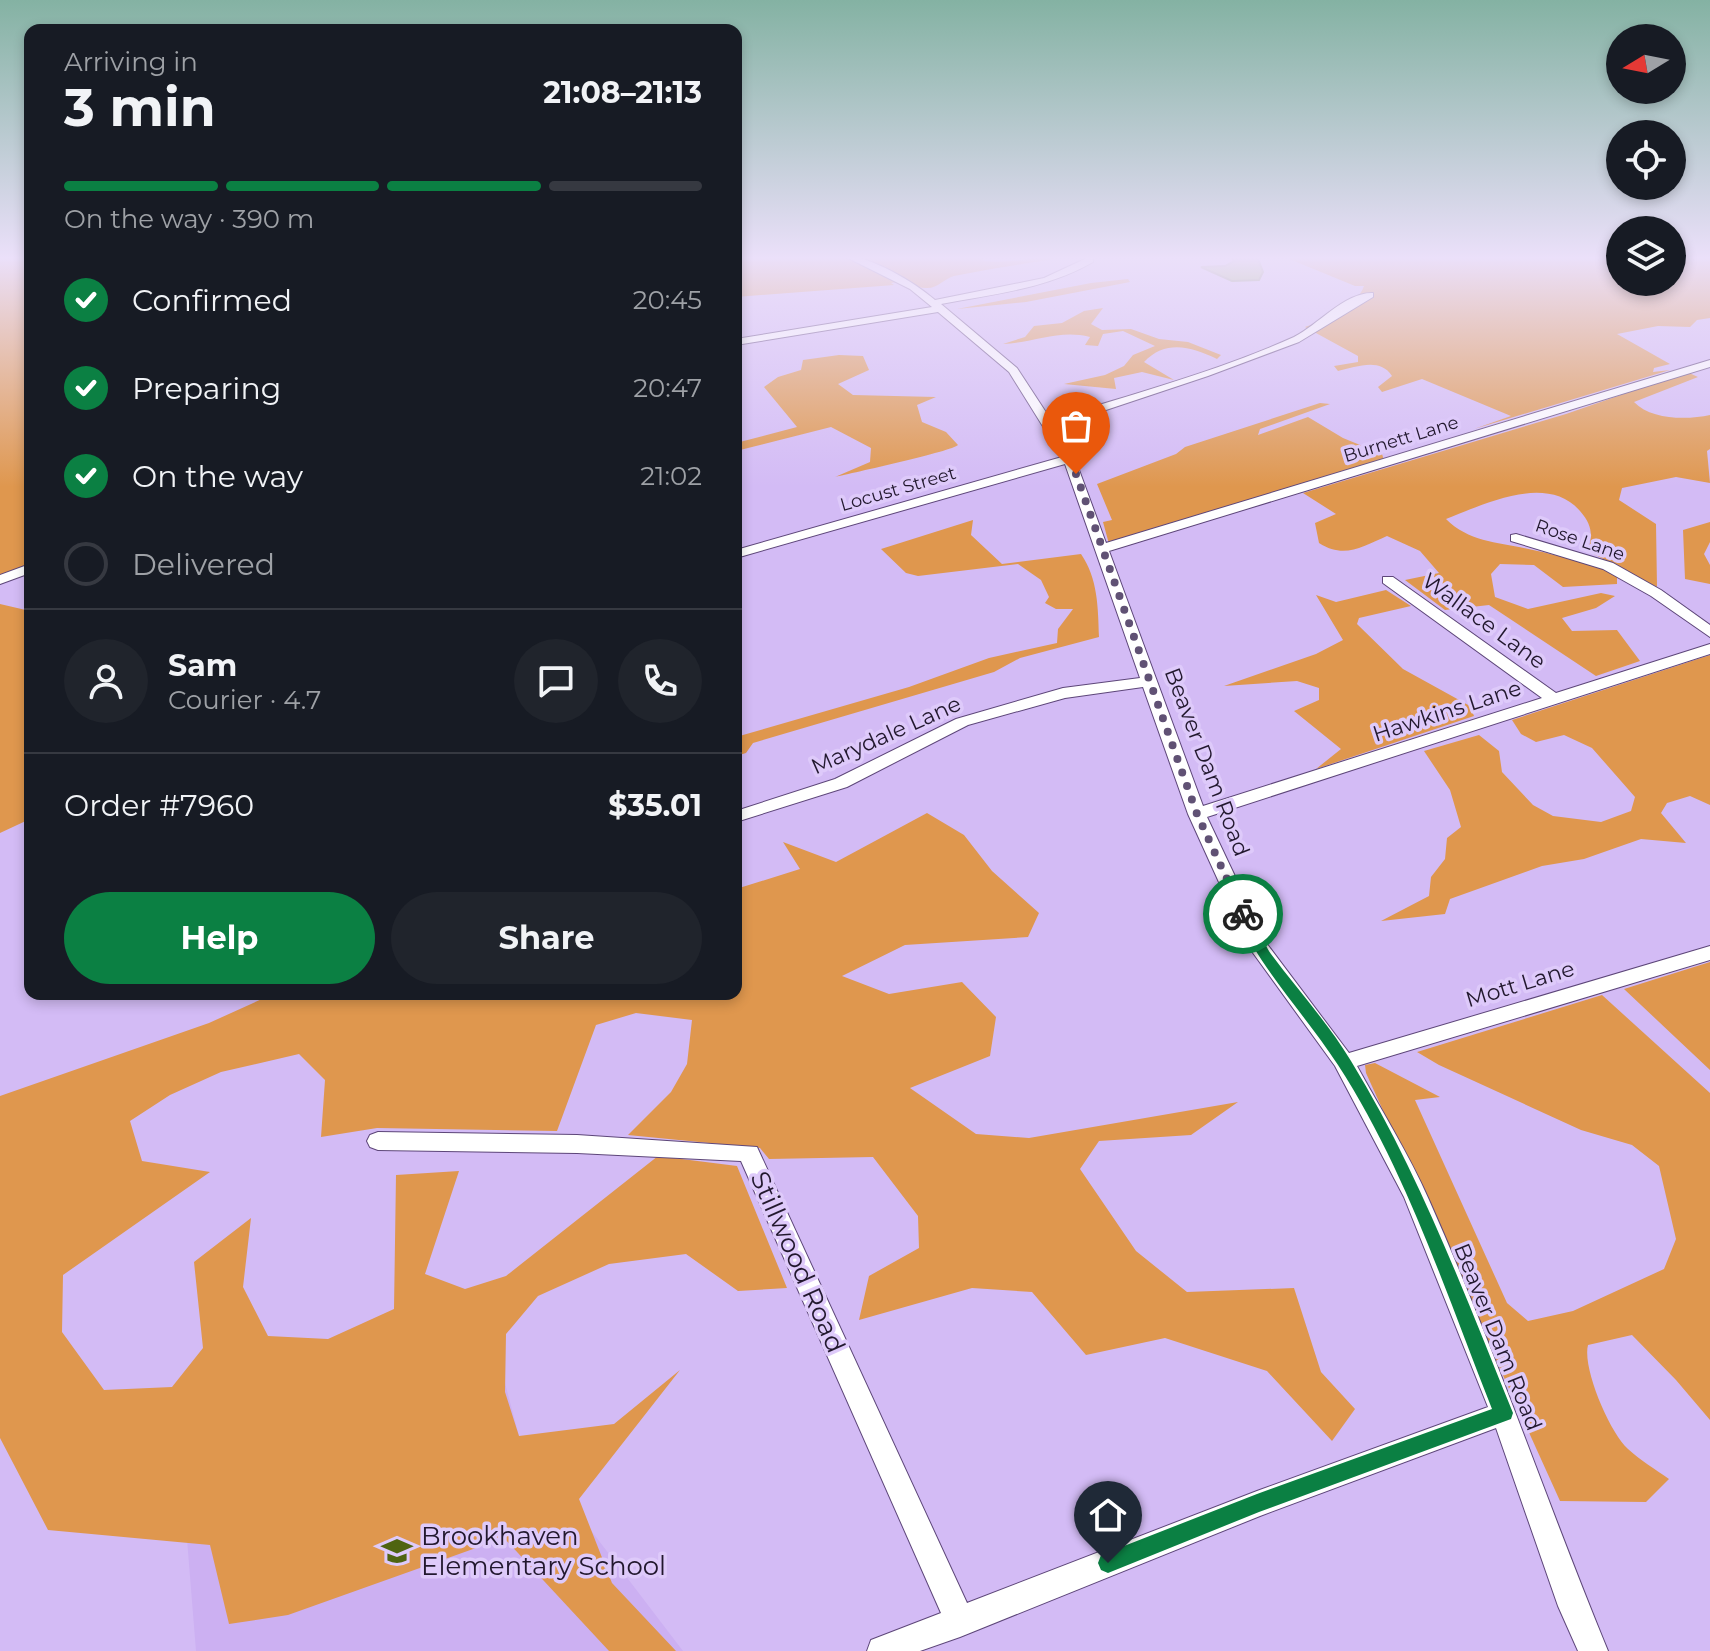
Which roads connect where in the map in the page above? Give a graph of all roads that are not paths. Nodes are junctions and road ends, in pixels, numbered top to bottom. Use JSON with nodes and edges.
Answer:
{"nodes":[{"id":1,"x":786,"y":333,"type":"edge"},
{"id":2,"x":969,"y":333,"type":"edge"},
{"id":3,"x":1313,"y":333,"type":"edge"},
{"id":4,"x":742,"y":341,"type":"edge"},
{"id":5,"x":1710,"y":363,"type":"edge"},
{"id":6,"x":1049,"y":425,"type":"junction"},
{"id":7,"x":1069,"y":459,"type":"junction"},
{"id":8,"x":1516,"y":538,"type":"dead end"},
{"id":9,"x":1102,"y":549,"type":"junction"},
{"id":10,"x":742,"y":552,"type":"edge"},
{"id":11,"x":24,"y":570,"type":"edge"},
{"id":12,"x":0,"y":580,"type":"edge"},
{"id":13,"x":1388,"y":580,"type":"dead end"},
{"id":14,"x":1710,"y":632,"type":"edge"},
{"id":15,"x":1710,"y":649,"type":"edge"},
{"id":16,"x":1150,"y":681,"type":"junction"},
{"id":17,"x":1554,"y":699,"type":"junction"},
{"id":18,"x":1197,"y":814,"type":"junction"},
{"id":19,"x":742,"y":815,"type":"edge"},
{"id":20,"x":1710,"y":953,"type":"edge"},
{"id":21,"x":1344,"y":1062,"type":"junction"},
{"id":22,"x":378,"y":1141,"type":"dead end"},
{"id":23,"x":1504,"y":1413,"type":"junction"},
{"id":24,"x":960,"y":1622,"type":"junction"},
{"id":25,"x":882,"y":1651,"type":"edge"},
{"id":26,"x":1593,"y":1651,"type":"edge"}],
"edges":[{"from":1,"to":4,"type":"street"},
{"from":2,"to":6,"type":"street","name":"Beaver Dam Road"},
{"from":3,"to":6,"type":"street"},
{"from":5,"to":9,"type":"street","name":"Burnett Lane"},
{"from":6,"to":7,"type":"street","name":"Beaver Dam Road"},
{"from":7,"to":9,"type":"street","name":"Beaver Dam Road"},
{"from":7,"to":10,"type":"street","name":"Locust Street"},
{"from":8,"to":14,"type":"street","name":"Rose Lane"},
{"from":9,"to":16,"type":"street","name":"Beaver Dam Road"},
{"from":11,"to":12,"type":"street"},
{"from":13,"to":17,"type":"street","name":"Wallace Lane"},
{"from":15,"to":17,"type":"street","name":"Hawkins Lane"},
{"from":16,"to":18,"type":"street","name":"Beaver Dam Road"},
{"from":16,"to":19,"type":"street","name":"Marydale Lane"},
{"from":17,"to":18,"type":"street","name":"Hawkins Lane"},
{"from":18,"to":21,"type":"street","name":"Beaver Dam Road"},
{"from":20,"to":21,"type":"street","name":"Mott Lane"},
{"from":21,"to":23,"type":"street","name":"Beaver Dam Road"},
{"from":22,"to":24,"type":"street","name":"Stillwood Road"},
{"from":23,"to":24,"type":"street"},
{"from":23,"to":26,"type":"street","name":"Beaver Dam Road"},
{"from":24,"to":25,"type":"street"}]}
